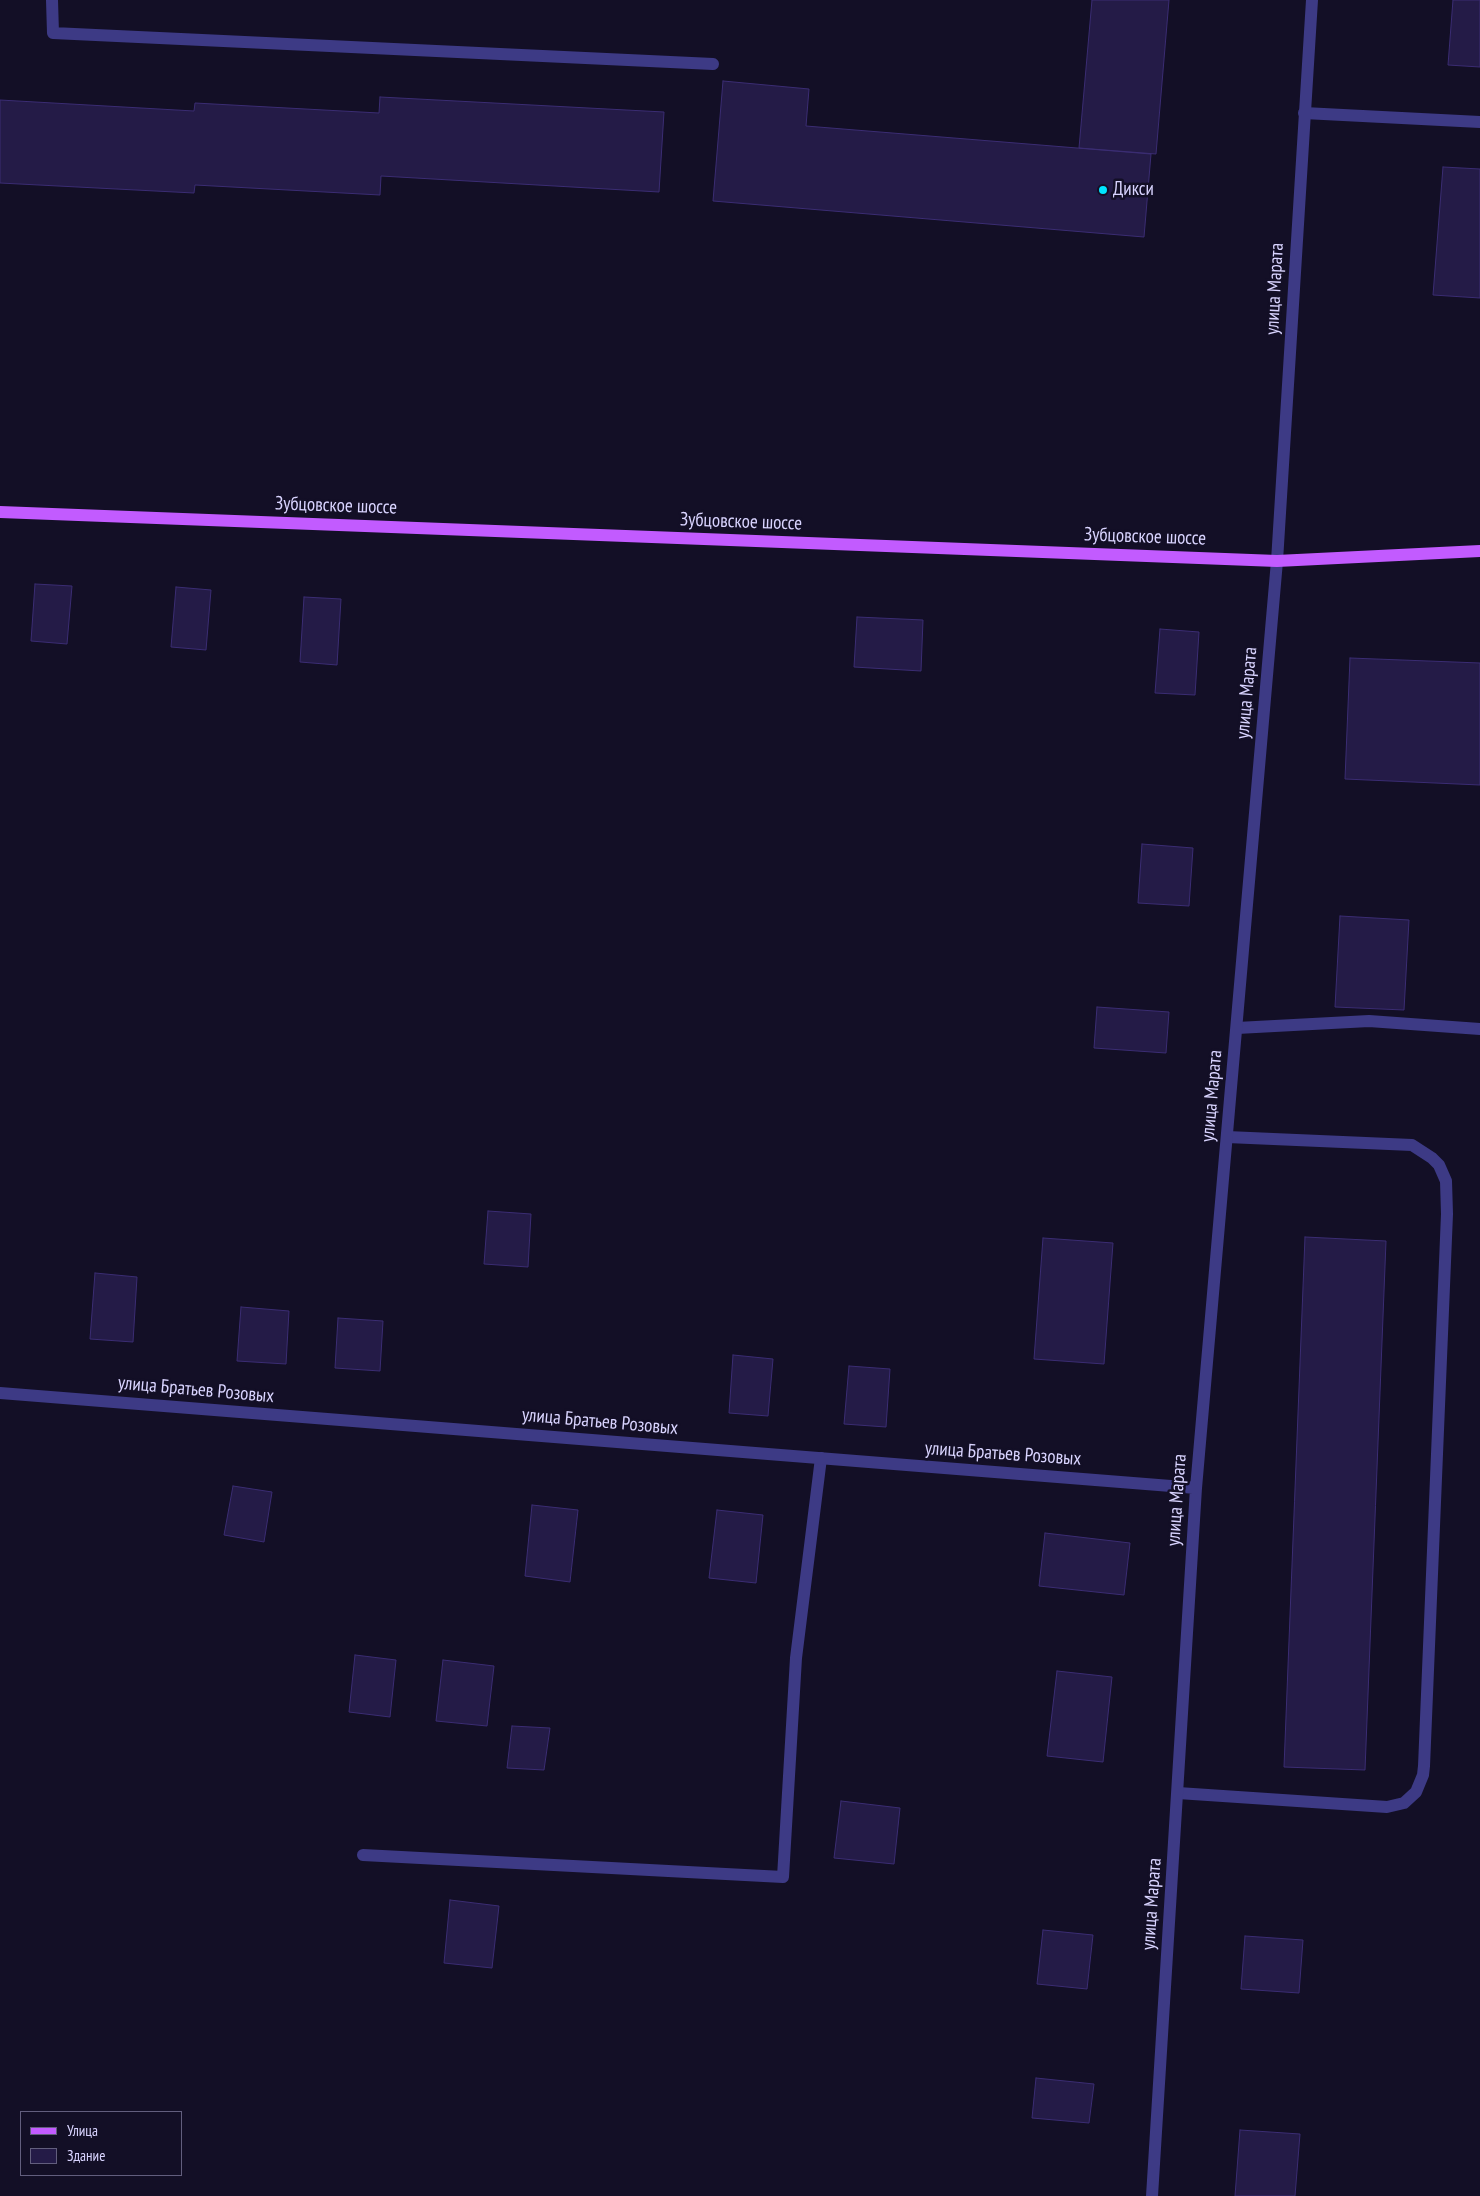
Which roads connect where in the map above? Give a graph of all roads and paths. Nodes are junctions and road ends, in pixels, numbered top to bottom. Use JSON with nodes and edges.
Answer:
{"nodes":[{"id":1,"x":52,"y":0,"type":"edge"},
{"id":2,"x":1312,"y":0,"type":"edge"},
{"id":3,"x":713,"y":64,"type":"dead end"},
{"id":4,"x":1304,"y":113,"type":"junction"},
{"id":5,"x":1480,"y":122,"type":"edge"},
{"id":6,"x":0,"y":512,"type":"edge"},
{"id":7,"x":1480,"y":551,"type":"edge"},
{"id":8,"x":1277,"y":561,"type":"junction"},
{"id":9,"x":1237,"y":1028,"type":"junction"},
{"id":10,"x":1480,"y":1030,"type":"edge"},
{"id":11,"x":1227,"y":1137,"type":"junction"},
{"id":12,"x":0,"y":1393,"type":"edge"},
{"id":13,"x":821,"y":1458,"type":"junction"},
{"id":14,"x":1196,"y":1488,"type":"junction"},
{"id":15,"x":1178,"y":1793,"type":"junction"},
{"id":16,"x":363,"y":1855,"type":"dead end"},
{"id":17,"x":1152,"y":2196,"type":"edge"}],
"edges":[{"from":1,"to":3,"type":"street"},
{"from":2,"to":4,"type":"street","name":"улица Марата"},
{"from":4,"to":5,"type":"street"},
{"from":4,"to":8,"type":"street","name":"улица Марата"},
{"from":6,"to":8,"type":"main road","name":"Зубцовское шоссе"},
{"from":7,"to":8,"type":"main road","name":"Зубцовское шоссе"},
{"from":8,"to":9,"type":"street","name":"улица Марата"},
{"from":9,"to":10,"type":"street"},
{"from":9,"to":11,"type":"street","name":"улица Марата"},
{"from":11,"to":14,"type":"street","name":"улица Марата"},
{"from":11,"to":15,"type":"street"},
{"from":12,"to":13,"type":"street","name":"улица Братьев Розовых"},
{"from":13,"to":14,"type":"street","name":"улица Братьев Розовых"},
{"from":13,"to":16,"type":"street"},
{"from":14,"to":15,"type":"street","name":"улица Марата"},
{"from":15,"to":17,"type":"street","name":"улица Марата"}]}
